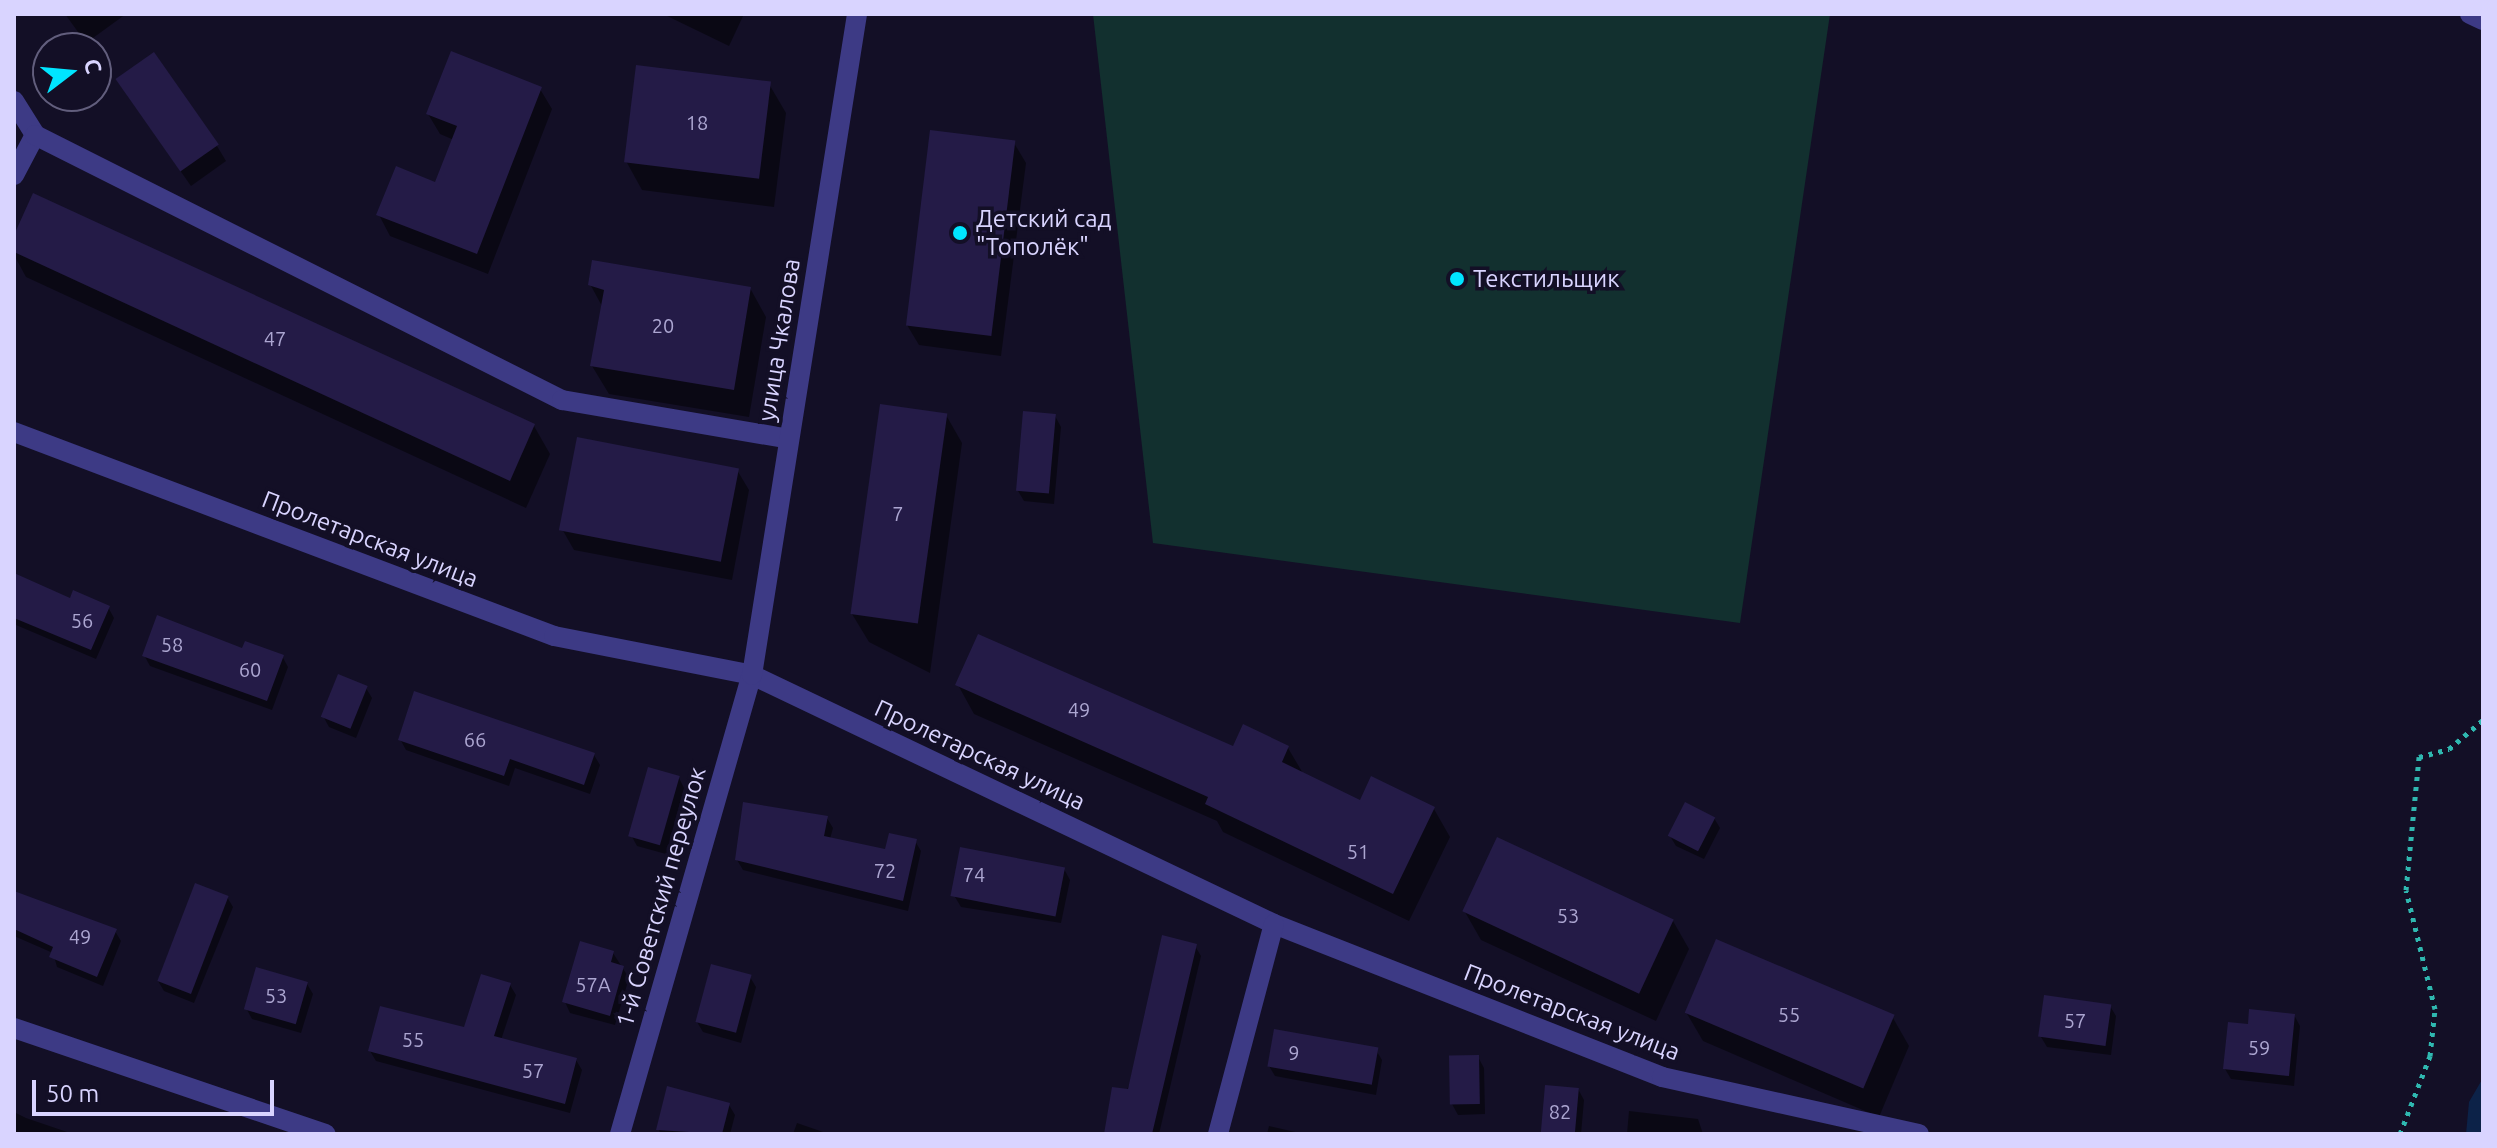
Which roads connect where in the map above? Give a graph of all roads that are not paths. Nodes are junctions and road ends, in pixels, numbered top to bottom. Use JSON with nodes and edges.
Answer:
{"nodes":[{"id":1,"x":857,"y":14,"type":"edge"},
{"id":2,"x":2470,"y":14,"type":"edge"},
{"id":3,"x":2483,"y":20,"type":"edge"},
{"id":4,"x":14,"y":101,"type":"edge"},
{"id":5,"x":35,"y":135,"type":"junction"},
{"id":6,"x":14,"y":175,"type":"edge"},
{"id":7,"x":14,"y":432,"type":"edge"},
{"id":8,"x":789,"y":439,"type":"junction"},
{"id":9,"x":752,"y":675,"type":"junction"},
{"id":10,"x":1274,"y":924,"type":"junction"},
{"id":11,"x":14,"y":1028,"type":"edge"},
{"id":12,"x":325,"y":1134,"type":"edge"},
{"id":13,"x":620,"y":1134,"type":"edge"},
{"id":14,"x":1218,"y":1134,"type":"edge"},
{"id":15,"x":1919,"y":1134,"type":"edge"}],
"edges":[{"from":1,"to":8,"type":"street","name":"улица Чкалова"},
{"from":2,"to":3,"type":"street"},
{"from":4,"to":5,"type":"street"},
{"from":5,"to":6,"type":"street"},
{"from":5,"to":8,"type":"street"},
{"from":7,"to":9,"type":"street","name":"Пролетарская улица"},
{"from":8,"to":9,"type":"street","name":"улица Чкалова"},
{"from":9,"to":10,"type":"street","name":"Пролетарская улица"},
{"from":9,"to":13,"type":"street","name":"1-й Советский переулок"},
{"from":10,"to":14,"type":"street"},
{"from":10,"to":15,"type":"street","name":"Пролетарская улица"},
{"from":11,"to":12,"type":"street"}]}
